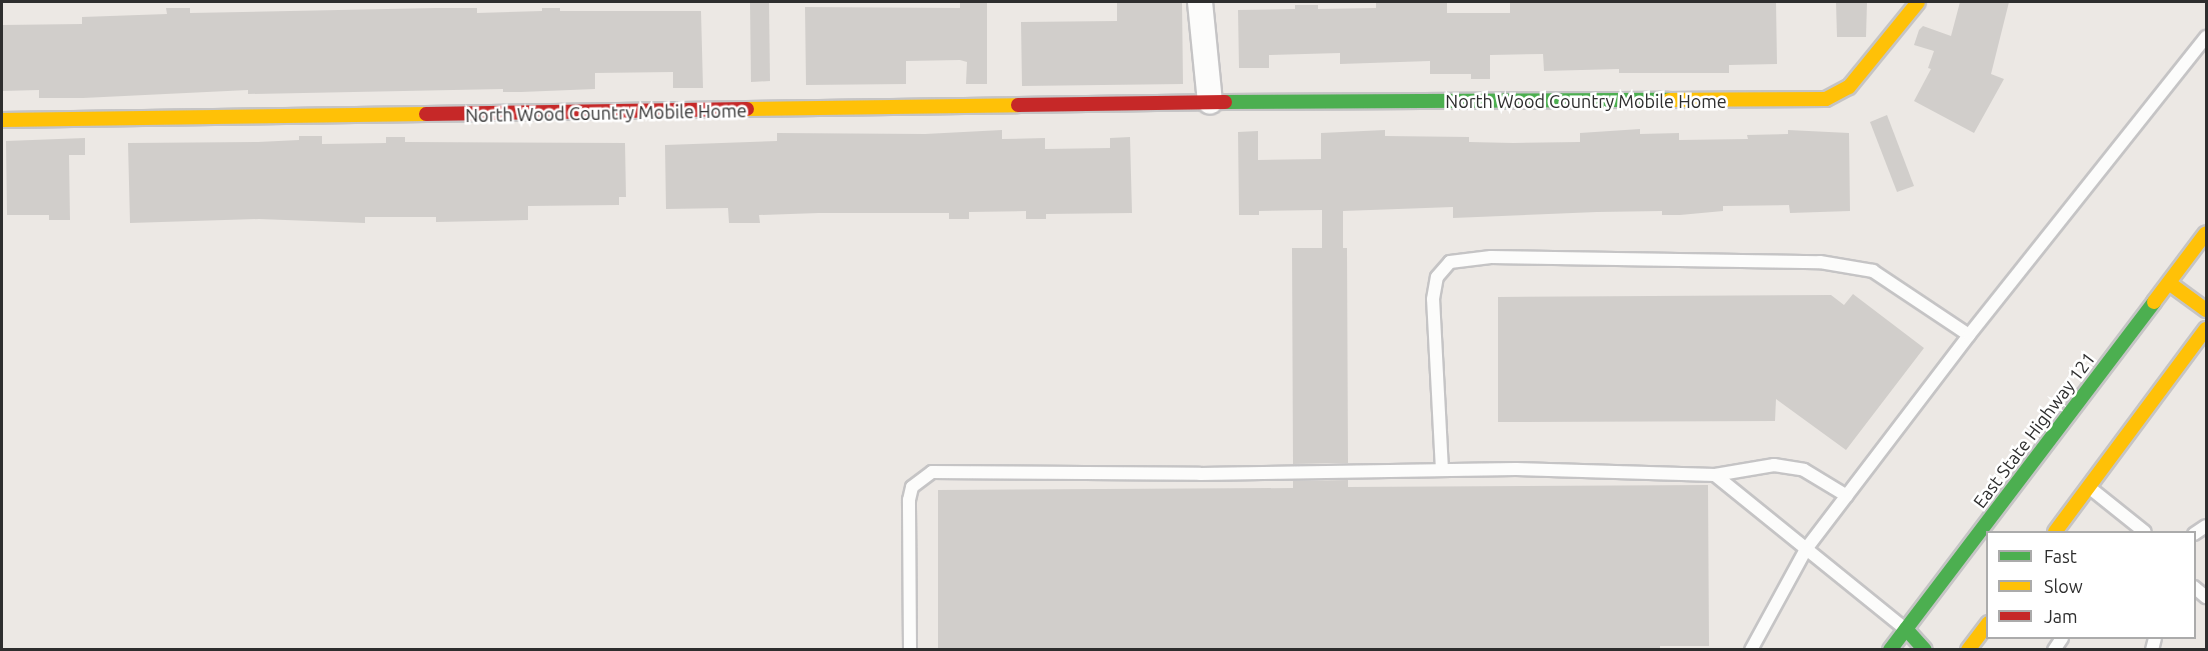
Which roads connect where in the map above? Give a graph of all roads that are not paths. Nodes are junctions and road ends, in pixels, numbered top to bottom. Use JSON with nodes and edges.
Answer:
{"nodes":[{"id":1,"x":1200,"y":2,"type":"edge"},
{"id":2,"x":1918,"y":2,"type":"edge"},
{"id":3,"x":2206,"y":37,"type":"edge"},
{"id":4,"x":1210,"y":102,"type":"junction"},
{"id":5,"x":2,"y":120,"type":"edge"},
{"id":6,"x":2206,"y":233,"type":"edge"},
{"id":7,"x":2169,"y":283,"type":"junction"},
{"id":8,"x":2206,"y":310,"type":"edge"},
{"id":9,"x":2206,"y":329,"type":"edge"},
{"id":10,"x":1970,"y":335,"type":"junction"},
{"id":11,"x":1442,"y":470,"type":"junction"},
{"id":12,"x":1715,"y":475,"type":"junction"},
{"id":13,"x":2089,"y":487,"type":"junction"},
{"id":14,"x":1847,"y":496,"type":"junction"},
{"id":15,"x":2056,"y":531,"type":"edge"},
{"id":16,"x":2144,"y":531,"type":"edge"},
{"id":17,"x":1806,"y":549,"type":"junction"},
{"id":18,"x":1986,"y":626,"type":"edge"},
{"id":19,"x":1906,"y":629,"type":"junction"},
{"id":20,"x":910,"y":650,"type":"edge"},
{"id":21,"x":1751,"y":650,"type":"edge"},
{"id":22,"x":1890,"y":650,"type":"edge"},
{"id":23,"x":1925,"y":650,"type":"edge"},
{"id":24,"x":1968,"y":650,"type":"edge"}],
"edges":[{"from":1,"to":4,"type":"street"},
{"from":2,"to":4,"type":"street","name":"North Wood Country Mobile Home"},
{"from":3,"to":10,"type":"lane"},
{"from":4,"to":5,"type":"street","name":"North Wood Country Mobile Home"},
{"from":6,"to":7,"type":"street","name":"East State Highway 121"},
{"from":7,"to":8,"type":"street"},
{"from":7,"to":19,"type":"street","name":"East State Highway 121"},
{"from":9,"to":13,"type":"street"},
{"from":10,"to":11,"type":"lane"},
{"from":10,"to":14,"type":"lane"},
{"from":11,"to":12,"type":"lane"},
{"from":11,"to":20,"type":"lane"},
{"from":12,"to":14,"type":"lane"},
{"from":12,"to":17,"type":"lane"},
{"from":13,"to":15,"type":"street"},
{"from":13,"to":16,"type":"lane"},
{"from":14,"to":17,"type":"lane"},
{"from":17,"to":19,"type":"lane"},
{"from":17,"to":21,"type":"lane"},
{"from":18,"to":24,"type":"street"},
{"from":19,"to":22,"type":"street","name":"East State Highway 121"},
{"from":19,"to":23,"type":"street"}]}
